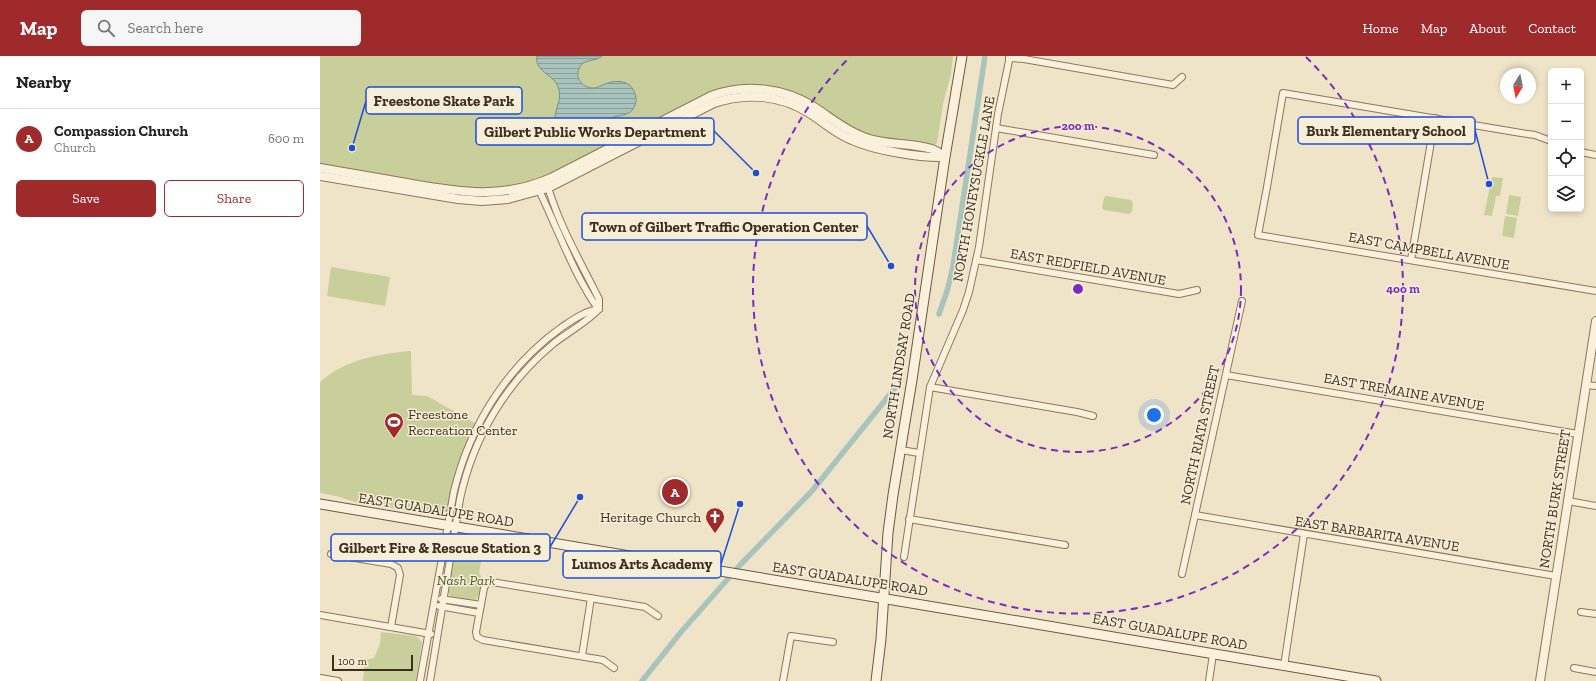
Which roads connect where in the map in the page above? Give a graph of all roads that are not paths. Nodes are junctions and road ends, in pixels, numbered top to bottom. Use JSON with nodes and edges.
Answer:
{"nodes":[{"id":1,"x":962,"y":56,"type":"edge"},
{"id":2,"x":1010,"y":57,"type":"edge"},
{"id":3,"x":1182,"y":77,"type":"dead end"},
{"id":4,"x":1435,"y":118,"type":"junction"},
{"id":5,"x":996,"y":128,"type":"junction"},
{"id":6,"x":1548,"y":140,"type":"edge"},
{"id":7,"x":1584,"y":153,"type":"edge"},
{"id":8,"x":1154,"y":155,"type":"dead end"},
{"id":9,"x":1596,"y":155,"type":"edge"},
{"id":10,"x":945,"y":157,"type":"junction"},
{"id":11,"x":320,"y":168,"type":"edge"},
{"id":12,"x":320,"y":176,"type":"edge"},
{"id":13,"x":543,"y":186,"type":"junction"},
{"id":14,"x":976,"y":260,"type":"junction"},
{"id":15,"x":1411,"y":260,"type":"junction"},
{"id":16,"x":1197,"y":290,"type":"dead end"},
{"id":17,"x":1596,"y":291,"type":"edge"},
{"id":18,"x":1242,"y":300,"type":"dead end"},
{"id":19,"x":1596,"y":321,"type":"edge"},
{"id":20,"x":1226,"y":375,"type":"junction"},
{"id":21,"x":1586,"y":384,"type":"junction"},
{"id":22,"x":1596,"y":386,"type":"edge"},
{"id":23,"x":930,"y":387,"type":"junction"},
{"id":24,"x":1093,"y":416,"type":"dead end"},
{"id":25,"x":1578,"y":434,"type":"junction"},
{"id":26,"x":901,"y":450,"type":"junction"},
{"id":27,"x":920,"y":453,"type":"junction"},
{"id":28,"x":1568,"y":501,"type":"junction"},
{"id":29,"x":320,"y":504,"type":"edge"},
{"id":30,"x":1596,"y":506,"type":"edge"},
{"id":31,"x":1195,"y":515,"type":"junction"},
{"id":32,"x":909,"y":519,"type":"junction"},
{"id":33,"x":451,"y":526,"type":"junction"},
{"id":34,"x":1304,"y":534,"type":"junction"},
{"id":35,"x":1065,"y":545,"type":"dead end"},
{"id":36,"x":331,"y":554,"type":"dead end"},
{"id":37,"x":904,"y":557,"type":"dead end"},
{"id":38,"x":1182,"y":574,"type":"dead end"},
{"id":39,"x":1556,"y":576,"type":"junction"},
{"id":40,"x":435,"y":598,"type":"junction"},
{"id":41,"x":591,"y":598,"type":"junction"},
{"id":42,"x":885,"y":598,"type":"junction"},
{"id":43,"x":443,"y":599,"type":"junction"},
{"id":44,"x":433,"y":605,"type":"junction"},
{"id":45,"x":481,"y":606,"type":"junction"},
{"id":46,"x":442,"y":607,"type":"junction"},
{"id":47,"x":1581,"y":612,"type":"dead end"},
{"id":48,"x":479,"y":613,"type":"junction"},
{"id":49,"x":1596,"y":614,"type":"edge"},
{"id":50,"x":320,"y":615,"type":"edge"},
{"id":51,"x":658,"y":616,"type":"dead end"},
{"id":52,"x":391,"y":627,"type":"junction"},
{"id":53,"x":429,"y":633,"type":"junction"},
{"id":54,"x":438,"y":635,"type":"junction"},
{"id":55,"x":833,"y":642,"type":"dead end"},
{"id":56,"x":1213,"y":654,"type":"junction"},
{"id":57,"x":582,"y":656,"type":"junction"},
{"id":58,"x":1284,"y":666,"type":"junction"},
{"id":59,"x":614,"y":668,"type":"dead end"},
{"id":60,"x":1574,"y":668,"type":"dead end"},
{"id":61,"x":1596,"y":672,"type":"edge"},
{"id":62,"x":320,"y":678,"type":"edge"},
{"id":63,"x":338,"y":681,"type":"edge"},
{"id":64,"x":420,"y":681,"type":"edge"},
{"id":65,"x":430,"y":681,"type":"edge"},
{"id":66,"x":783,"y":681,"type":"edge"},
{"id":67,"x":876,"y":681,"type":"edge"},
{"id":68,"x":1209,"y":681,"type":"edge"},
{"id":69,"x":1376,"y":681,"type":"edge"},
{"id":70,"x":1540,"y":681,"type":"edge"}],
"edges":[{"from":1,"to":10,"type":"main road","name":"NORTH LINDSAY ROAD"},
{"from":2,"to":3,"type":"street"},
{"from":2,"to":5,"type":"street","name":"NORTH HONEYSUCKLE LANE"},
{"from":4,"to":6,"type":"street"},
{"from":4,"to":15,"type":"street"},
{"from":4,"to":15,"type":"street","name":"EAST CAMPBELL AVENUE"},
{"from":5,"to":8,"type":"street"},
{"from":5,"to":14,"type":"street","name":"NORTH HONEYSUCKLE LANE"},
{"from":7,"to":9,"type":"street"},
{"from":10,"to":13,"type":"street"},
{"from":10,"to":26,"type":"main road","name":"NORTH LINDSAY ROAD"},
{"from":11,"to":13,"type":"street"},
{"from":12,"to":13,"type":"street"},
{"from":13,"to":33,"type":"street"},
{"from":14,"to":16,"type":"street","name":"EAST REDFIELD AVENUE"},
{"from":14,"to":23,"type":"street","name":"NORTH HONEYSUCKLE LANE"},
{"from":15,"to":17,"type":"street","name":"EAST CAMPBELL AVENUE"},
{"from":18,"to":20,"type":"street","name":"NORTH RIATA STREET"},
{"from":19,"to":21,"type":"street","name":"NORTH BURK STREET"},
{"from":20,"to":25,"type":"street","name":"EAST TREMAINE AVENUE"},
{"from":20,"to":31,"type":"street","name":"NORTH RIATA STREET"},
{"from":21,"to":22,"type":"street"},
{"from":21,"to":25,"type":"street","name":"NORTH BURK STREET"},
{"from":23,"to":24,"type":"street"},
{"from":23,"to":27,"type":"street","name":"NORTH HONEYSUCKLE LANE"},
{"from":25,"to":28,"type":"street","name":"NORTH BURK STREET"},
{"from":26,"to":27,"type":"street"},
{"from":26,"to":42,"type":"main road","name":"NORTH LINDSAY ROAD"},
{"from":27,"to":32,"type":"street","name":"NORTH HONEYSUCKLE LANE"},
{"from":28,"to":30,"type":"street"},
{"from":28,"to":39,"type":"street","name":"NORTH BURK STREET"},
{"from":29,"to":33,"type":"main road","name":"EAST GUADALUPE ROAD"},
{"from":31,"to":34,"type":"street","name":"EAST BARBARITA AVENUE"},
{"from":31,"to":38,"type":"street","name":"NORTH RIATA STREET"},
{"from":32,"to":35,"type":"street"},
{"from":32,"to":37,"type":"street","name":"NORTH HONEYSUCKLE LANE"},
{"from":33,"to":40,"type":"street"},
{"from":33,"to":42,"type":"main road","name":"EAST GUADALUPE ROAD"},
{"from":33,"to":43,"type":"street"},
{"from":34,"to":39,"type":"street","name":"EAST BARBARITA AVENUE"},
{"from":34,"to":58,"type":"street"},
{"from":36,"to":52,"type":"street"},
{"from":39,"to":70,"type":"street","name":"NORTH BURK STREET"},
{"from":40,"to":43,"type":"street"},
{"from":40,"to":44,"type":"street"},
{"from":41,"to":45,"type":"street"},
{"from":41,"to":51,"type":"street"},
{"from":41,"to":57,"type":"street"},
{"from":42,"to":56,"type":"main road","name":"EAST GUADALUPE ROAD"},
{"from":42,"to":67,"type":"main road","name":"NORTH LINDSAY ROAD"},
{"from":43,"to":45,"type":"street"},
{"from":43,"to":46,"type":"street"},
{"from":44,"to":46,"type":"street"},
{"from":44,"to":53,"type":"street"},
{"from":45,"to":48,"type":"street"},
{"from":46,"to":48,"type":"street"},
{"from":46,"to":54,"type":"street"},
{"from":47,"to":49,"type":"street"},
{"from":48,"to":57,"type":"street"},
{"from":50,"to":52,"type":"street"},
{"from":52,"to":53,"type":"street"},
{"from":53,"to":54,"type":"street"},
{"from":53,"to":64,"type":"street"},
{"from":54,"to":65,"type":"street"},
{"from":55,"to":66,"type":"street"},
{"from":56,"to":58,"type":"main road","name":"EAST GUADALUPE ROAD"},
{"from":56,"to":68,"type":"street"},
{"from":57,"to":59,"type":"street"},
{"from":58,"to":69,"type":"main road","name":"EAST GUADALUPE ROAD"},
{"from":60,"to":61,"type":"street"},
{"from":62,"to":63,"type":"street"}]}
